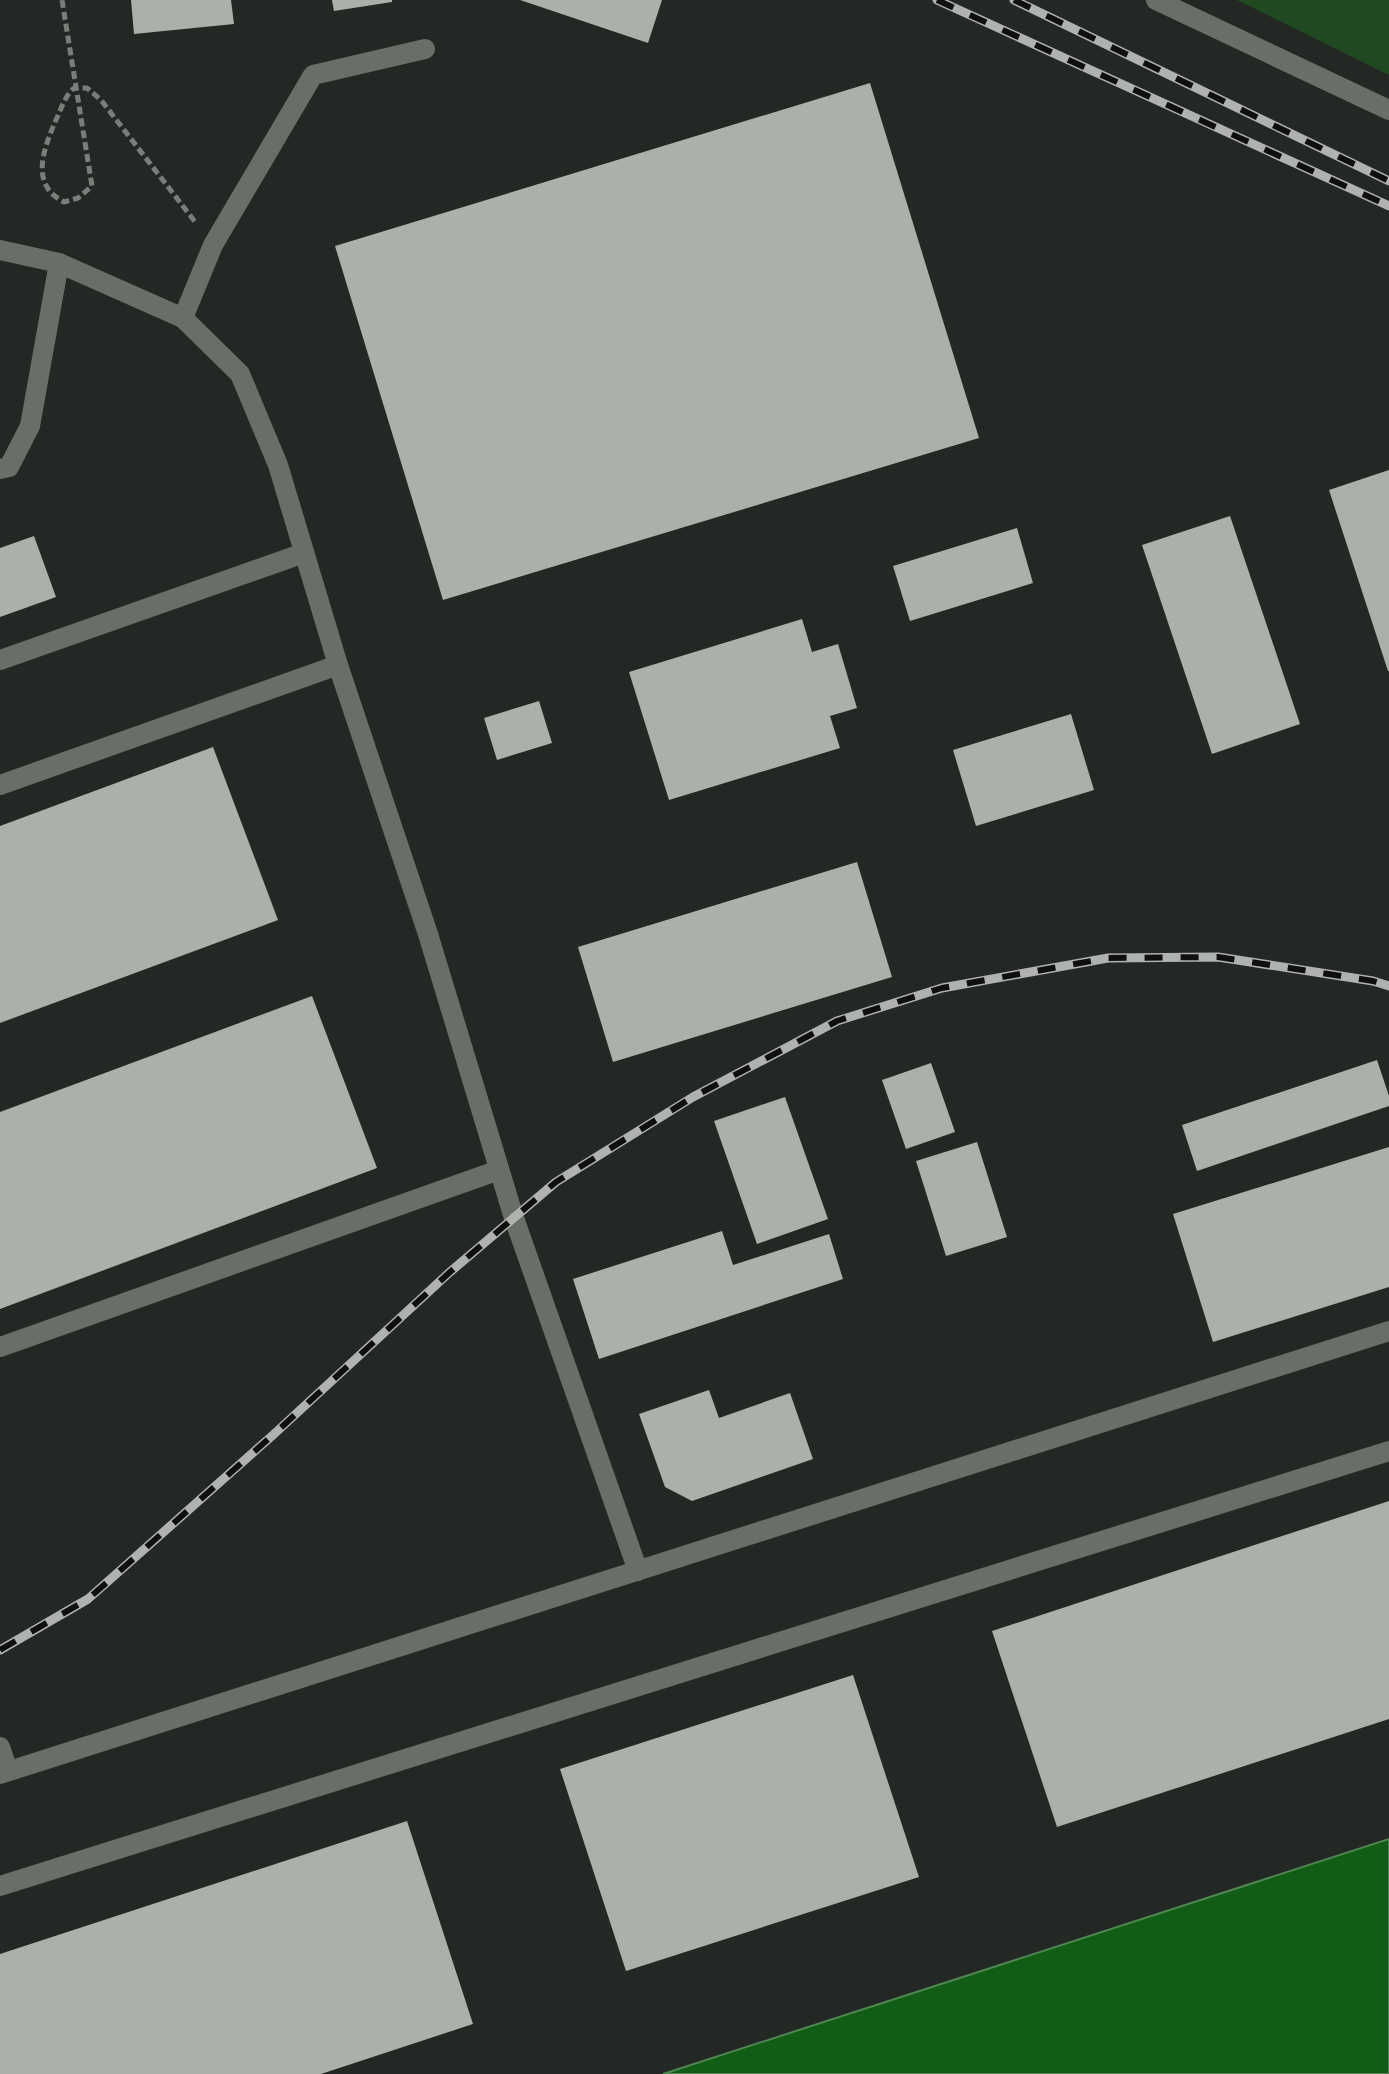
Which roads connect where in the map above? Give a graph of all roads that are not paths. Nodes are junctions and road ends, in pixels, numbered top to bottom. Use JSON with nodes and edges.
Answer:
{"nodes":[{"id":1,"x":1156,"y":0,"type":"edge"},
{"id":2,"x":425,"y":49,"type":"dead end"},
{"id":3,"x":1389,"y":110,"type":"edge"},
{"id":4,"x":0,"y":250,"type":"edge"},
{"id":5,"x":59,"y":263,"type":"junction"},
{"id":6,"x":183,"y":318,"type":"junction"},
{"id":7,"x":0,"y":469,"type":"edge"},
{"id":8,"x":304,"y":553,"type":"junction"},
{"id":9,"x":0,"y":660,"type":"edge"},
{"id":10,"x":338,"y":665,"type":"junction"},
{"id":11,"x":0,"y":785,"type":"edge"},
{"id":12,"x":499,"y":1170,"type":"junction"},
{"id":13,"x":1389,"y":1331,"type":"edge"},
{"id":14,"x":0,"y":1347,"type":"edge"},
{"id":15,"x":1389,"y":1451,"type":"edge"},
{"id":16,"x":638,"y":1571,"type":"junction"},
{"id":17,"x":0,"y":1747,"type":"edge"},
{"id":18,"x":4,"y":1773,"type":"edge"},
{"id":19,"x":0,"y":1886,"type":"edge"}],
"edges":[{"from":1,"to":3,"type":"street"},
{"from":2,"to":6,"type":"street"},
{"from":4,"to":5,"type":"street"},
{"from":5,"to":6,"type":"street"},
{"from":5,"to":7,"type":"street"},
{"from":6,"to":8,"type":"street"},
{"from":8,"to":9,"type":"street"},
{"from":8,"to":10,"type":"street"},
{"from":10,"to":11,"type":"street"},
{"from":10,"to":12,"type":"street"},
{"from":12,"to":14,"type":"street"},
{"from":12,"to":16,"type":"street"},
{"from":13,"to":16,"type":"street"},
{"from":15,"to":19,"type":"street"},
{"from":16,"to":18,"type":"street"},
{"from":17,"to":18,"type":"street"}]}
